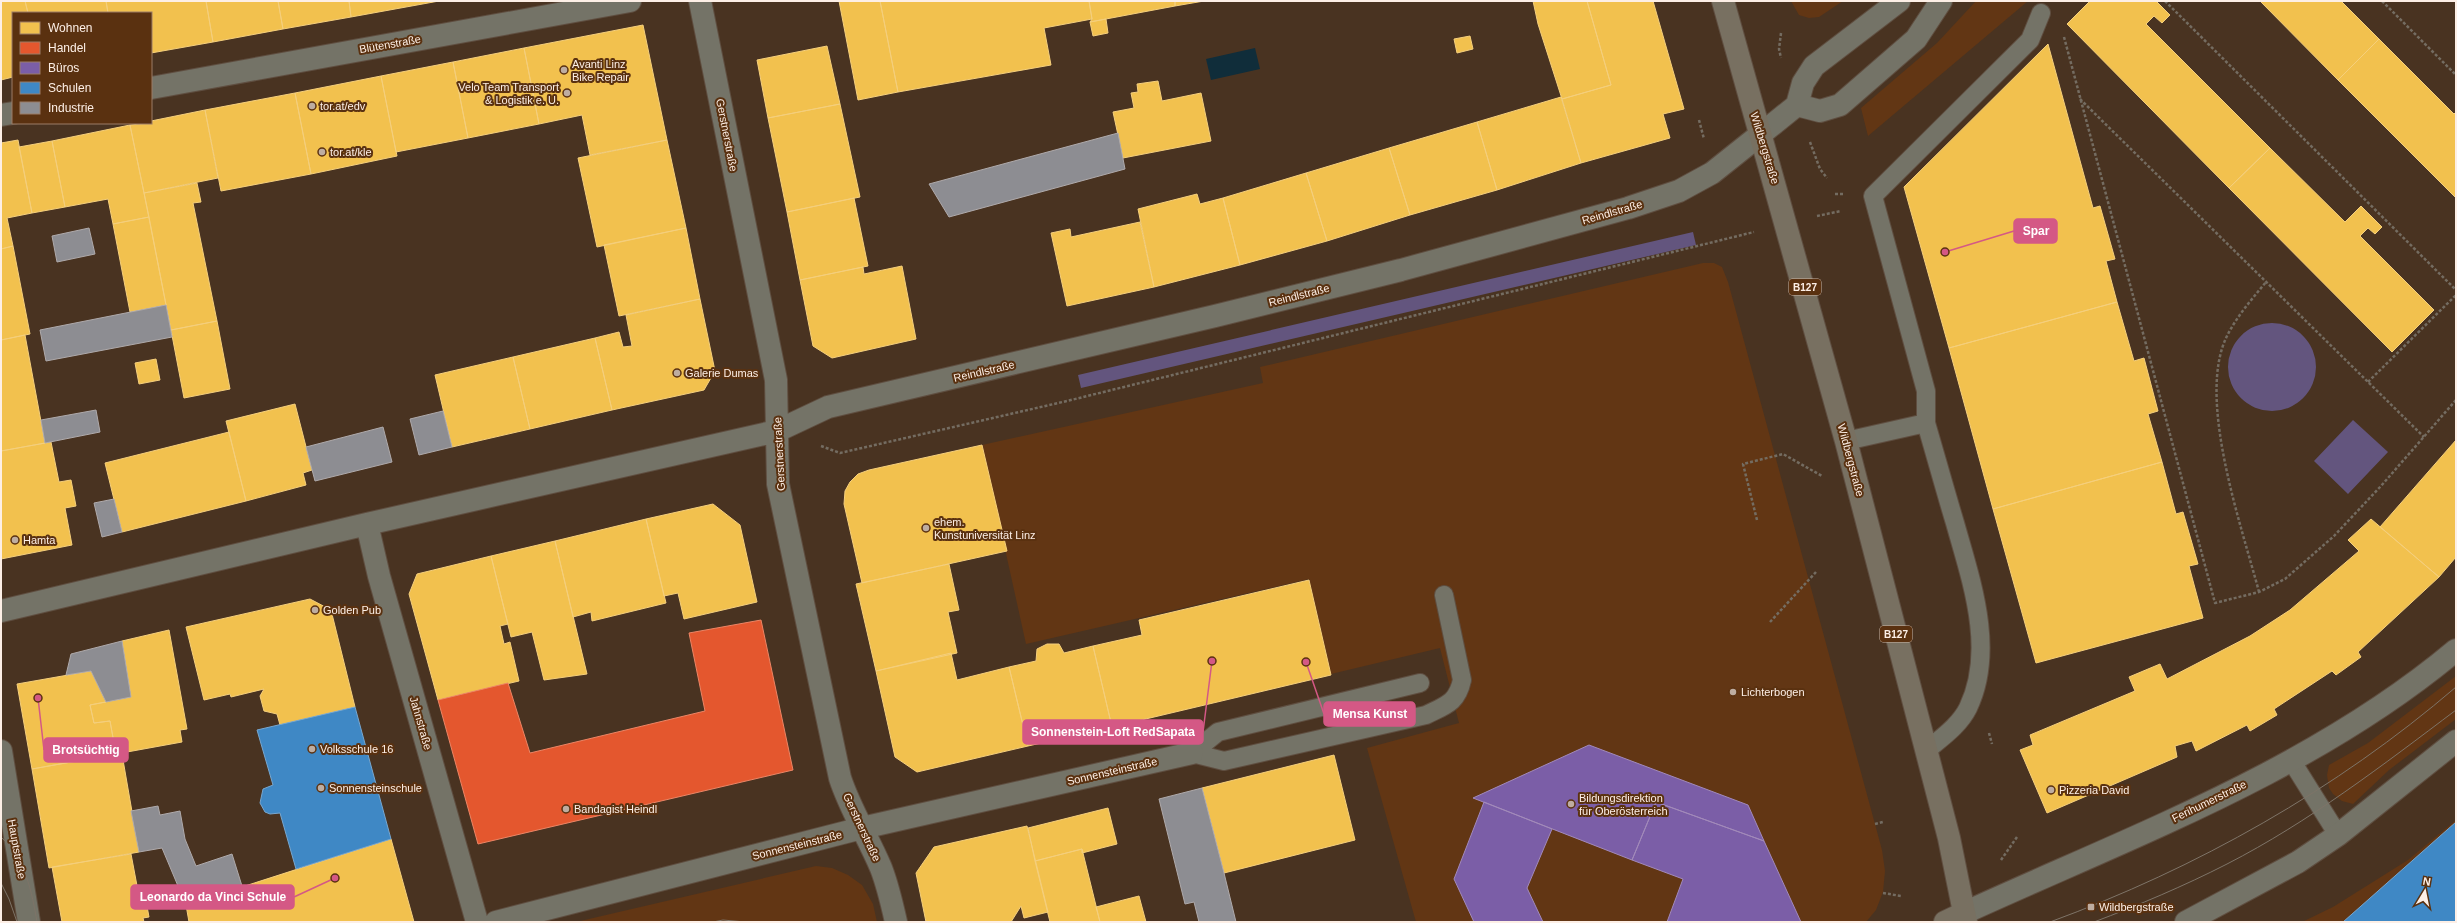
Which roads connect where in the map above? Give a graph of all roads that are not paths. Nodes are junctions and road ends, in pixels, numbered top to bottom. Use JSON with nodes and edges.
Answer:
{"nodes":[{"id":1,"x":630,"y":1,"type":"edge"},
{"id":2,"x":700,"y":1,"type":"edge"},
{"id":3,"x":1723,"y":1,"type":"edge"},
{"id":4,"x":1899,"y":1,"type":"edge"},
{"id":5,"x":1941,"y":1,"type":"edge"},
{"id":6,"x":2041,"y":13,"type":"road end"},
{"id":7,"x":152,"y":88,"type":"edge"},
{"id":8,"x":1797,"y":105,"type":"junction"},
{"id":9,"x":12,"y":113,"type":"edge"},
{"id":10,"x":1,"y":115,"type":"edge"},
{"id":11,"x":1761,"y":134,"type":"junction"},
{"id":12,"x":1926,"y":423,"type":"junction"},
{"id":13,"x":777,"y":431,"type":"junction"},
{"id":14,"x":1846,"y":441,"type":"junction"},
{"id":15,"x":366,"y":524,"type":"junction"},
{"id":16,"x":1444,"y":595,"type":"dead end"},
{"id":17,"x":1,"y":611,"type":"edge"},
{"id":18,"x":2456,"y":650,"type":"edge"},
{"id":19,"x":1420,"y":683,"type":"dead end"},
{"id":20,"x":2456,"y":741,"type":"edge"},
{"id":21,"x":1926,"y":751,"type":"junction"},
{"id":22,"x":1,"y":752,"type":"edge"},
{"id":23,"x":1192,"y":753,"type":"junction"},
{"id":24,"x":2291,"y":760,"type":"junction"},
{"id":25,"x":6,"y":814,"type":"edge"},
{"id":26,"x":862,"y":828,"type":"junction"},
{"id":27,"x":2338,"y":835,"type":"junction"},
{"id":28,"x":1959,"y":919,"type":"edge"},
{"id":29,"x":30,"y":922,"type":"edge"},
{"id":30,"x":477,"y":922,"type":"edge"},
{"id":31,"x":496,"y":922,"type":"edge"},
{"id":32,"x":896,"y":922,"type":"edge"},
{"id":33,"x":2186,"y":922,"type":"edge"}],
"edges":[{"from":1,"to":7,"type":"street","name":"Blütenstraße"},
{"from":2,"to":13,"type":"street","name":"Gerstnerstraße"},
{"from":3,"to":11,"type":"main road","name":"Wildbergstraße","number":"B127"},
{"from":4,"to":8,"type":"street"},
{"from":5,"to":8,"type":"street"},
{"from":6,"to":12,"type":"lane"},
{"from":8,"to":11,"type":"street","name":"Reindlstraße"},
{"from":9,"to":10,"type":"street"},
{"from":11,"to":13,"type":"street","name":"Reindlstraße"},
{"from":11,"to":14,"type":"main road","name":"Wildbergstraße","number":"B127"},
{"from":12,"to":14,"type":"lane"},
{"from":12,"to":21,"type":"lane"},
{"from":13,"to":15,"type":"street","name":"Reindlstraße"},
{"from":13,"to":26,"type":"street","name":"Gerstnerstraße"},
{"from":14,"to":21,"type":"main road","name":"Wildbergstraße","number":"B127"},
{"from":15,"to":17,"type":"street","name":"Reindlstraße"},
{"from":15,"to":30,"type":"street","name":"Jahnstraße"},
{"from":16,"to":23,"type":"lane"},
{"from":18,"to":24,"type":"street","name":"Ferihumerstraße"},
{"from":19,"to":23,"type":"lane"},
{"from":20,"to":27,"type":"street"},
{"from":21,"to":28,"type":"main road","name":"Wildbergstraße","number":"B127"},
{"from":22,"to":25,"type":"street","name":"Hauptstraße"},
{"from":23,"to":26,"type":"street","name":"Sonnensteinstraße"},
{"from":24,"to":27,"type":"lane"},
{"from":24,"to":28,"type":"street","name":"Ferihumerstraße"},
{"from":25,"to":29,"type":"street","name":"Hauptstraße"},
{"from":26,"to":31,"type":"street","name":"Sonnensteinstraße"},
{"from":26,"to":32,"type":"street","name":"Gerstnerstraße"},
{"from":27,"to":33,"type":"street"}]}
